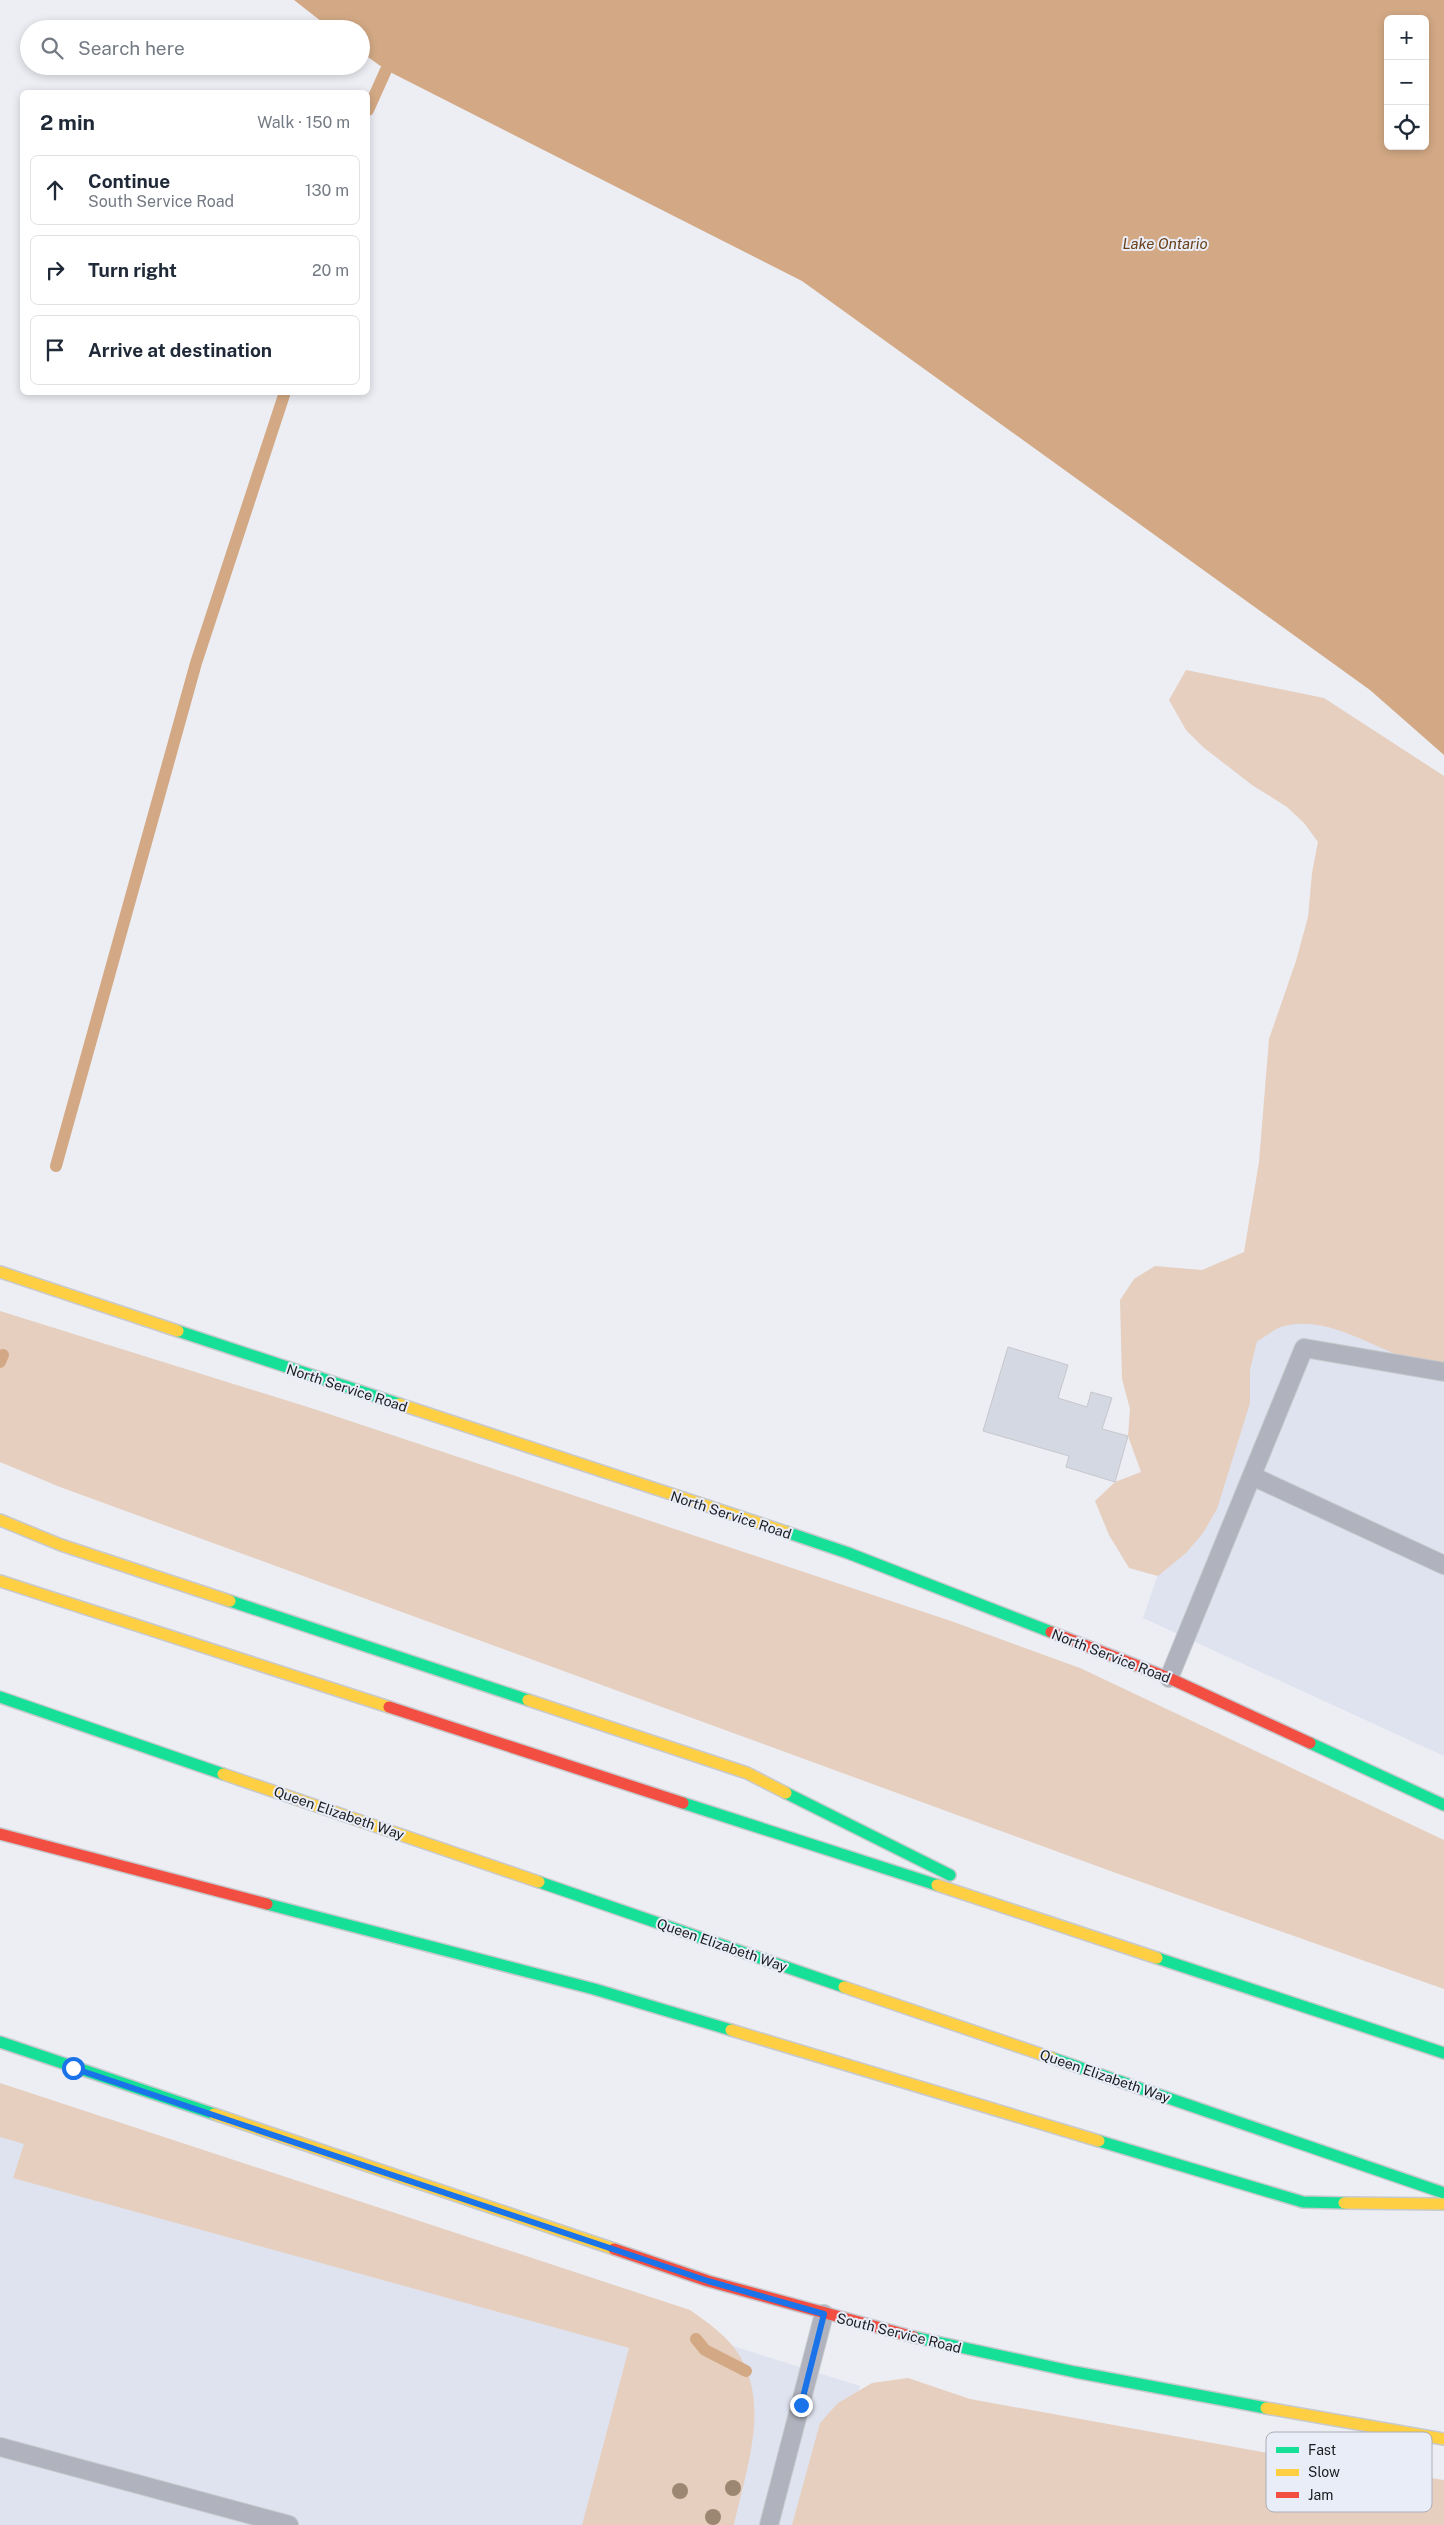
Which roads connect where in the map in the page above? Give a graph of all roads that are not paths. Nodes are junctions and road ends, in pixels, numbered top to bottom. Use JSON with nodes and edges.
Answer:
{"nodes":[{"id":1,"x":0,"y":1272,"type":"edge"},
{"id":2,"x":1444,"y":1372,"type":"edge"},
{"id":3,"x":1252,"y":1476,"type":"junction"},
{"id":4,"x":0,"y":1520,"type":"edge"},
{"id":5,"x":1444,"y":1566,"type":"edge"},
{"id":6,"x":0,"y":1580,"type":"edge"},
{"id":7,"x":1169,"y":1678,"type":"junction"},
{"id":8,"x":0,"y":1697,"type":"edge"},
{"id":9,"x":1444,"y":1805,"type":"edge"},
{"id":10,"x":0,"y":1834,"type":"edge"},
{"id":11,"x":1029,"y":1915,"type":"junction"},
{"id":12,"x":0,"y":2042,"type":"edge"},
{"id":13,"x":1444,"y":2053,"type":"edge"},
{"id":14,"x":1444,"y":2192,"type":"edge"},
{"id":15,"x":1444,"y":2204,"type":"edge"},
{"id":16,"x":824,"y":2314,"type":"junction"},
{"id":17,"x":1405,"y":2432,"type":"edge"},
{"id":18,"x":0,"y":2447,"type":"edge"},
{"id":19,"x":289,"y":2525,"type":"edge"},
{"id":20,"x":769,"y":2525,"type":"edge"}],
"edges":[{"from":1,"to":7,"type":"main road","name":"North Service Road"},
{"from":2,"to":3,"type":"lane"},
{"from":3,"to":5,"type":"lane"},
{"from":3,"to":7,"type":"lane"},
{"from":4,"to":11,"type":"main road"},
{"from":6,"to":11,"type":"main road"},
{"from":7,"to":9,"type":"main road","name":"North Service Road"},
{"from":8,"to":14,"type":"main road","name":"Queen Elizabeth Way"},
{"from":10,"to":15,"type":"main road"},
{"from":11,"to":13,"type":"main road"},
{"from":12,"to":16,"type":"main road","name":"South Service Road"},
{"from":16,"to":17,"type":"main road","name":"South Service Road"},
{"from":16,"to":20,"type":"lane"},
{"from":18,"to":19,"type":"lane"}]}
